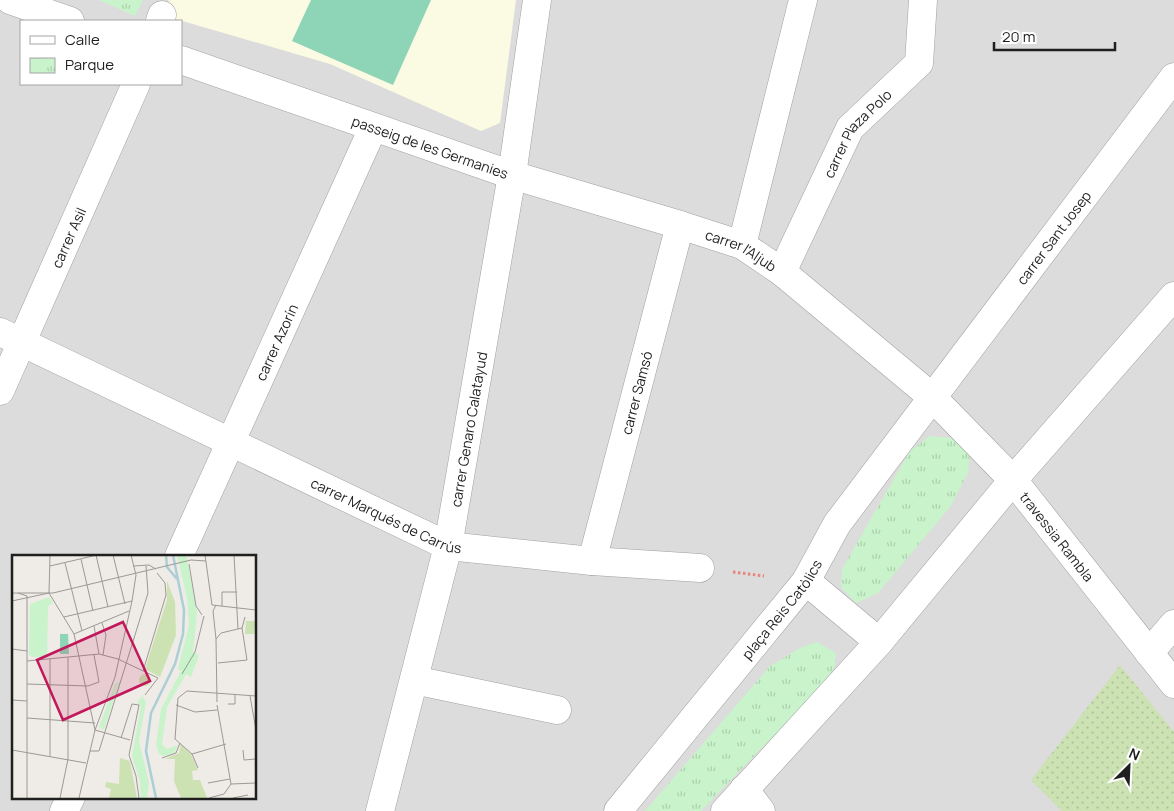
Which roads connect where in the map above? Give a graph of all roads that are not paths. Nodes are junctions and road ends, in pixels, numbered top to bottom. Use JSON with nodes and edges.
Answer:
{"nodes":[{"id":1,"x":10,"y":0,"type":"edge"},
{"id":2,"x":537,"y":0,"type":"edge"},
{"id":3,"x":802,"y":0,"type":"edge"},
{"id":4,"x":923,"y":0,"type":"edge"},
{"id":5,"x":67,"y":20,"type":"edge"},
{"id":6,"x":182,"y":60,"type":"edge"},
{"id":7,"x":1174,"y":77,"type":"edge"},
{"id":8,"x":136,"y":85,"type":"edge"},
{"id":9,"x":373,"y":128,"type":"junction"},
{"id":10,"x":512,"y":175,"type":"junction"},
{"id":11,"x":680,"y":225,"type":"junction"},
{"id":12,"x":742,"y":245,"type":"junction"},
{"id":13,"x":782,"y":272,"type":"junction"},
{"id":14,"x":1174,"y":296,"type":"edge"},
{"id":15,"x":11,"y":337,"type":"edge"},
{"id":16,"x":0,"y":391,"type":"edge"},
{"id":17,"x":932,"y":397,"type":"junction"},
{"id":18,"x":231,"y":442,"type":"junction"},
{"id":19,"x":1013,"y":480,"type":"junction"},
{"id":20,"x":448,"y":546,"type":"junction"},
{"id":21,"x":179,"y":555,"type":"edge"},
{"id":22,"x":592,"y":561,"type":"junction"},
{"id":23,"x":700,"y":568,"type":"road end"},
{"id":24,"x":806,"y":581,"type":"junction"},
{"id":25,"x":1174,"y":624,"type":"edge"},
{"id":26,"x":879,"y":642,"type":"junction"},
{"id":27,"x":1149,"y":653,"type":"junction"},
{"id":28,"x":414,"y":680,"type":"junction"},
{"id":29,"x":1174,"y":684,"type":"edge"},
{"id":30,"x":557,"y":710,"type":"dead end"},
{"id":31,"x":744,"y":789,"type":"junction"},
{"id":32,"x":70,"y":798,"type":"edge"},
{"id":33,"x":64,"y":811,"type":"edge"},
{"id":34,"x":380,"y":811,"type":"edge"},
{"id":35,"x":618,"y":811,"type":"edge"},
{"id":36,"x":725,"y":811,"type":"edge"},
{"id":37,"x":760,"y":811,"type":"edge"}],
"edges":[{"from":1,"to":5,"type":"street"},
{"from":2,"to":10,"type":"street","name":"passeig de les Germanies"},
{"from":3,"to":12,"type":"street"},
{"from":4,"to":13,"type":"street","name":"carrer Plaza Polo"},
{"from":6,"to":9,"type":"street","name":"passeig de les Germanies"},
{"from":7,"to":17,"type":"street","name":"carrer Sant Josep"},
{"from":8,"to":15,"type":"street","name":"carrer Asil"},
{"from":9,"to":10,"type":"street","name":"passeig de les Germanies"},
{"from":9,"to":18,"type":"street","name":"carrer Azorín"},
{"from":10,"to":11,"type":"street","name":"carrer l'Aljub"},
{"from":10,"to":20,"type":"street","name":"carrer Genaro Calatayud"},
{"from":11,"to":12,"type":"street","name":"carrer l'Aljub"},
{"from":11,"to":22,"type":"street","name":"carrer Samsó"},
{"from":12,"to":13,"type":"street","name":"carrer l'Aljub"},
{"from":13,"to":17,"type":"street","name":"carrer l'Aljub"},
{"from":14,"to":19,"type":"street"},
{"from":15,"to":16,"type":"street","name":"carrer Asil"},
{"from":15,"to":18,"type":"street","name":"carrer Marqués de Carrús"},
{"from":17,"to":19,"type":"street","name":"travessia Rambla"},
{"from":17,"to":24,"type":"street","name":"plaça Reis Catòlics"},
{"from":18,"to":20,"type":"street","name":"carrer Marqués de Carrús"},
{"from":18,"to":21,"type":"street","name":"carrer Azorín"},
{"from":19,"to":26,"type":"street"},
{"from":19,"to":27,"type":"street","name":"travessia Rambla"},
{"from":20,"to":22,"type":"street","name":"carrer Marqués de Carrús"},
{"from":20,"to":28,"type":"street","name":"carrer Genaro Calatayud"},
{"from":22,"to":23,"type":"street","name":"carrer Marqués de Carrús"},
{"from":24,"to":26,"type":"street"},
{"from":24,"to":35,"type":"street","name":"plaça Reis Catòlics"},
{"from":25,"to":27,"type":"street"},
{"from":26,"to":31,"type":"street"},
{"from":27,"to":29,"type":"street","name":"travessia Rambla"},
{"from":28,"to":30,"type":"street"},
{"from":28,"to":34,"type":"street","name":"carrer Genaro Calatayud"},
{"from":31,"to":36,"type":"street"},
{"from":31,"to":37,"type":"street"},
{"from":32,"to":33,"type":"street"}]}
